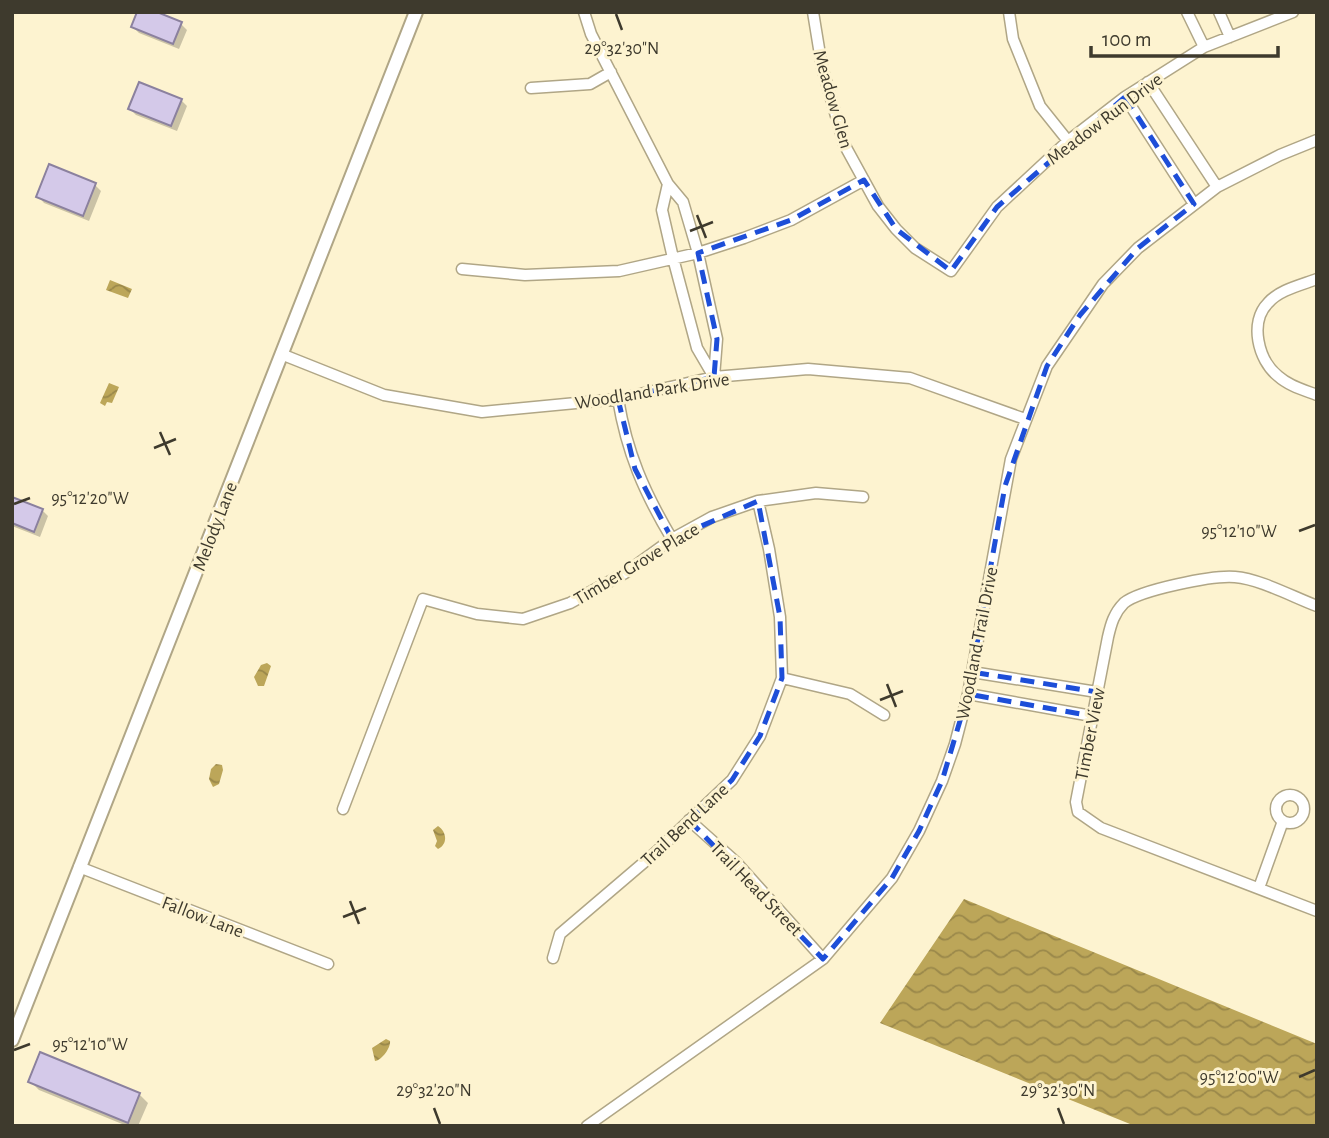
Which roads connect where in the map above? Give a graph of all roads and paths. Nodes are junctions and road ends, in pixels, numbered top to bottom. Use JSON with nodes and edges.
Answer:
{"nodes":[{"id":1,"x":416,"y":12,"type":"edge"},
{"id":2,"x":584,"y":12,"type":"edge"},
{"id":3,"x":813,"y":12,"type":"edge"},
{"id":4,"x":1009,"y":12,"type":"edge"},
{"id":5,"x":1186,"y":12,"type":"edge"},
{"id":6,"x":1219,"y":12,"type":"edge"},
{"id":7,"x":1293,"y":12,"type":"edge"},
{"id":8,"x":1230,"y":37,"type":"junction"},
{"id":9,"x":1204,"y":47,"type":"junction"},
{"id":10,"x":611,"y":72,"type":"junction"},
{"id":11,"x":1148,"y":82,"type":"junction"},
{"id":12,"x":531,"y":88,"type":"dead end"},
{"id":13,"x":1125,"y":97,"type":"junction"},
{"id":14,"x":1317,"y":140,"type":"edge"},
{"id":15,"x":1068,"y":141,"type":"junction"},
{"id":16,"x":864,"y":180,"type":"junction"},
{"id":17,"x":668,"y":184,"type":"junction"},
{"id":18,"x":1217,"y":187,"type":"junction"},
{"id":19,"x":1194,"y":204,"type":"junction"},
{"id":20,"x":698,"y":253,"type":"junction"},
{"id":21,"x":673,"y":258,"type":"junction"},
{"id":22,"x":462,"y":269,"type":"dead end"},
{"id":23,"x":951,"y":271,"type":"joint"},
{"id":24,"x":1317,"y":279,"type":"edge"},
{"id":25,"x":281,"y":354,"type":"junction"},
{"id":26,"x":714,"y":377,"type":"junction"},
{"id":27,"x":1317,"y":396,"type":"edge"},
{"id":28,"x":618,"y":399,"type":"junction"},
{"id":29,"x":1025,"y":419,"type":"junction"},
{"id":30,"x":863,"y":496,"type":"dead end"},
{"id":31,"x":758,"y":501,"type":"junction"},
{"id":32,"x":672,"y":539,"type":"junction"},
{"id":33,"x":1317,"y":606,"type":"edge"},
{"id":34,"x":972,"y":672,"type":"junction"},
{"id":35,"x":782,"y":678,"type":"junction"},
{"id":36,"x":1097,"y":692,"type":"junction"},
{"id":37,"x":968,"y":694,"type":"junction"},
{"id":38,"x":884,"y":715,"type":"dead end"},
{"id":39,"x":1092,"y":716,"type":"junction"},
{"id":40,"x":343,"y":809,"type":"dead end"},
{"id":41,"x":689,"y":820,"type":"junction"},
{"id":42,"x":1283,"y":821,"type":"dead end"},
{"id":43,"x":79,"y":867,"type":"junction"},
{"id":44,"x":1259,"y":888,"type":"junction"},
{"id":45,"x":1317,"y":911,"type":"edge"},
{"id":46,"x":553,"y":958,"type":"dead end"},
{"id":47,"x":823,"y":959,"type":"junction"},
{"id":48,"x":328,"y":964,"type":"dead end"},
{"id":49,"x":12,"y":1040,"type":"edge"},
{"id":50,"x":587,"y":1126,"type":"edge"}],
"edges":[{"from":1,"to":25,"type":"street","name":"Melody Lane"},
{"from":2,"to":10,"type":"street"},
{"from":3,"to":16,"type":"street","name":"Meadow Glen"},
{"from":4,"to":15,"type":"street"},
{"from":5,"to":9,"type":"street"},
{"from":6,"to":8,"type":"street"},
{"from":7,"to":8,"type":"street","name":"Meadow Run Drive"},
{"from":8,"to":9,"type":"street","name":"Meadow Run Drive"},
{"from":9,"to":11,"type":"street","name":"Meadow Run Drive"},
{"from":10,"to":12,"type":"street"},
{"from":10,"to":17,"type":"street"},
{"from":11,"to":13,"type":"street","name":"Meadow Run Drive"},
{"from":11,"to":18,"type":"street"},
{"from":13,"to":15,"type":"street","name":"Meadow Run Drive"},
{"from":13,"to":19,"type":"street"},
{"from":14,"to":18,"type":"street","name":"Woodland Trail Drive"},
{"from":15,"to":23,"type":"street","name":"Meadow Run Drive"},
{"from":16,"to":20,"type":"street"},
{"from":16,"to":23,"type":"street","name":"Meadow Glen"},
{"from":17,"to":20,"type":"street"},
{"from":17,"to":21,"type":"street"},
{"from":18,"to":19,"type":"street","name":"Woodland Trail Drive"},
{"from":19,"to":29,"type":"street","name":"Woodland Trail Drive"},
{"from":20,"to":21,"type":"street"},
{"from":20,"to":26,"type":"street"},
{"from":21,"to":22,"type":"street"},
{"from":21,"to":26,"type":"street"},
{"from":24,"to":27,"type":"street"},
{"from":25,"to":28,"type":"street","name":"Woodland Park Drive"},
{"from":25,"to":43,"type":"street","name":"Melody Lane"},
{"from":26,"to":28,"type":"street","name":"Woodland Park Drive"},
{"from":26,"to":29,"type":"street","name":"Woodland Park Drive"},
{"from":28,"to":32,"type":"street"},
{"from":29,"to":34,"type":"street","name":"Woodland Trail Drive"},
{"from":30,"to":31,"type":"street","name":"Timber Grove Place"},
{"from":31,"to":32,"type":"street","name":"Timber Grove Place"},
{"from":31,"to":35,"type":"street","name":"Trail Bend Lane"},
{"from":32,"to":40,"type":"street","name":"Timber Grove Place"},
{"from":33,"to":36,"type":"street","name":"Timber View"},
{"from":34,"to":36,"type":"street"},
{"from":34,"to":37,"type":"street","name":"Woodland Trail Drive"},
{"from":35,"to":38,"type":"street"},
{"from":35,"to":41,"type":"street","name":"Trail Bend Lane"},
{"from":36,"to":39,"type":"street","name":"Timber View"},
{"from":37,"to":39,"type":"street"},
{"from":37,"to":47,"type":"street","name":"Woodland Trail Drive"},
{"from":39,"to":44,"type":"street","name":"Timber View"},
{"from":41,"to":46,"type":"street","name":"Trail Bend Lane"},
{"from":41,"to":47,"type":"street","name":"Trail Head Street"},
{"from":42,"to":44,"type":"street"},
{"from":43,"to":48,"type":"street","name":"Fallow Lane"},
{"from":43,"to":49,"type":"street","name":"Melody Lane"},
{"from":44,"to":45,"type":"street","name":"Timber View"},
{"from":47,"to":50,"type":"street","name":"Woodland Trail Drive"}]}
